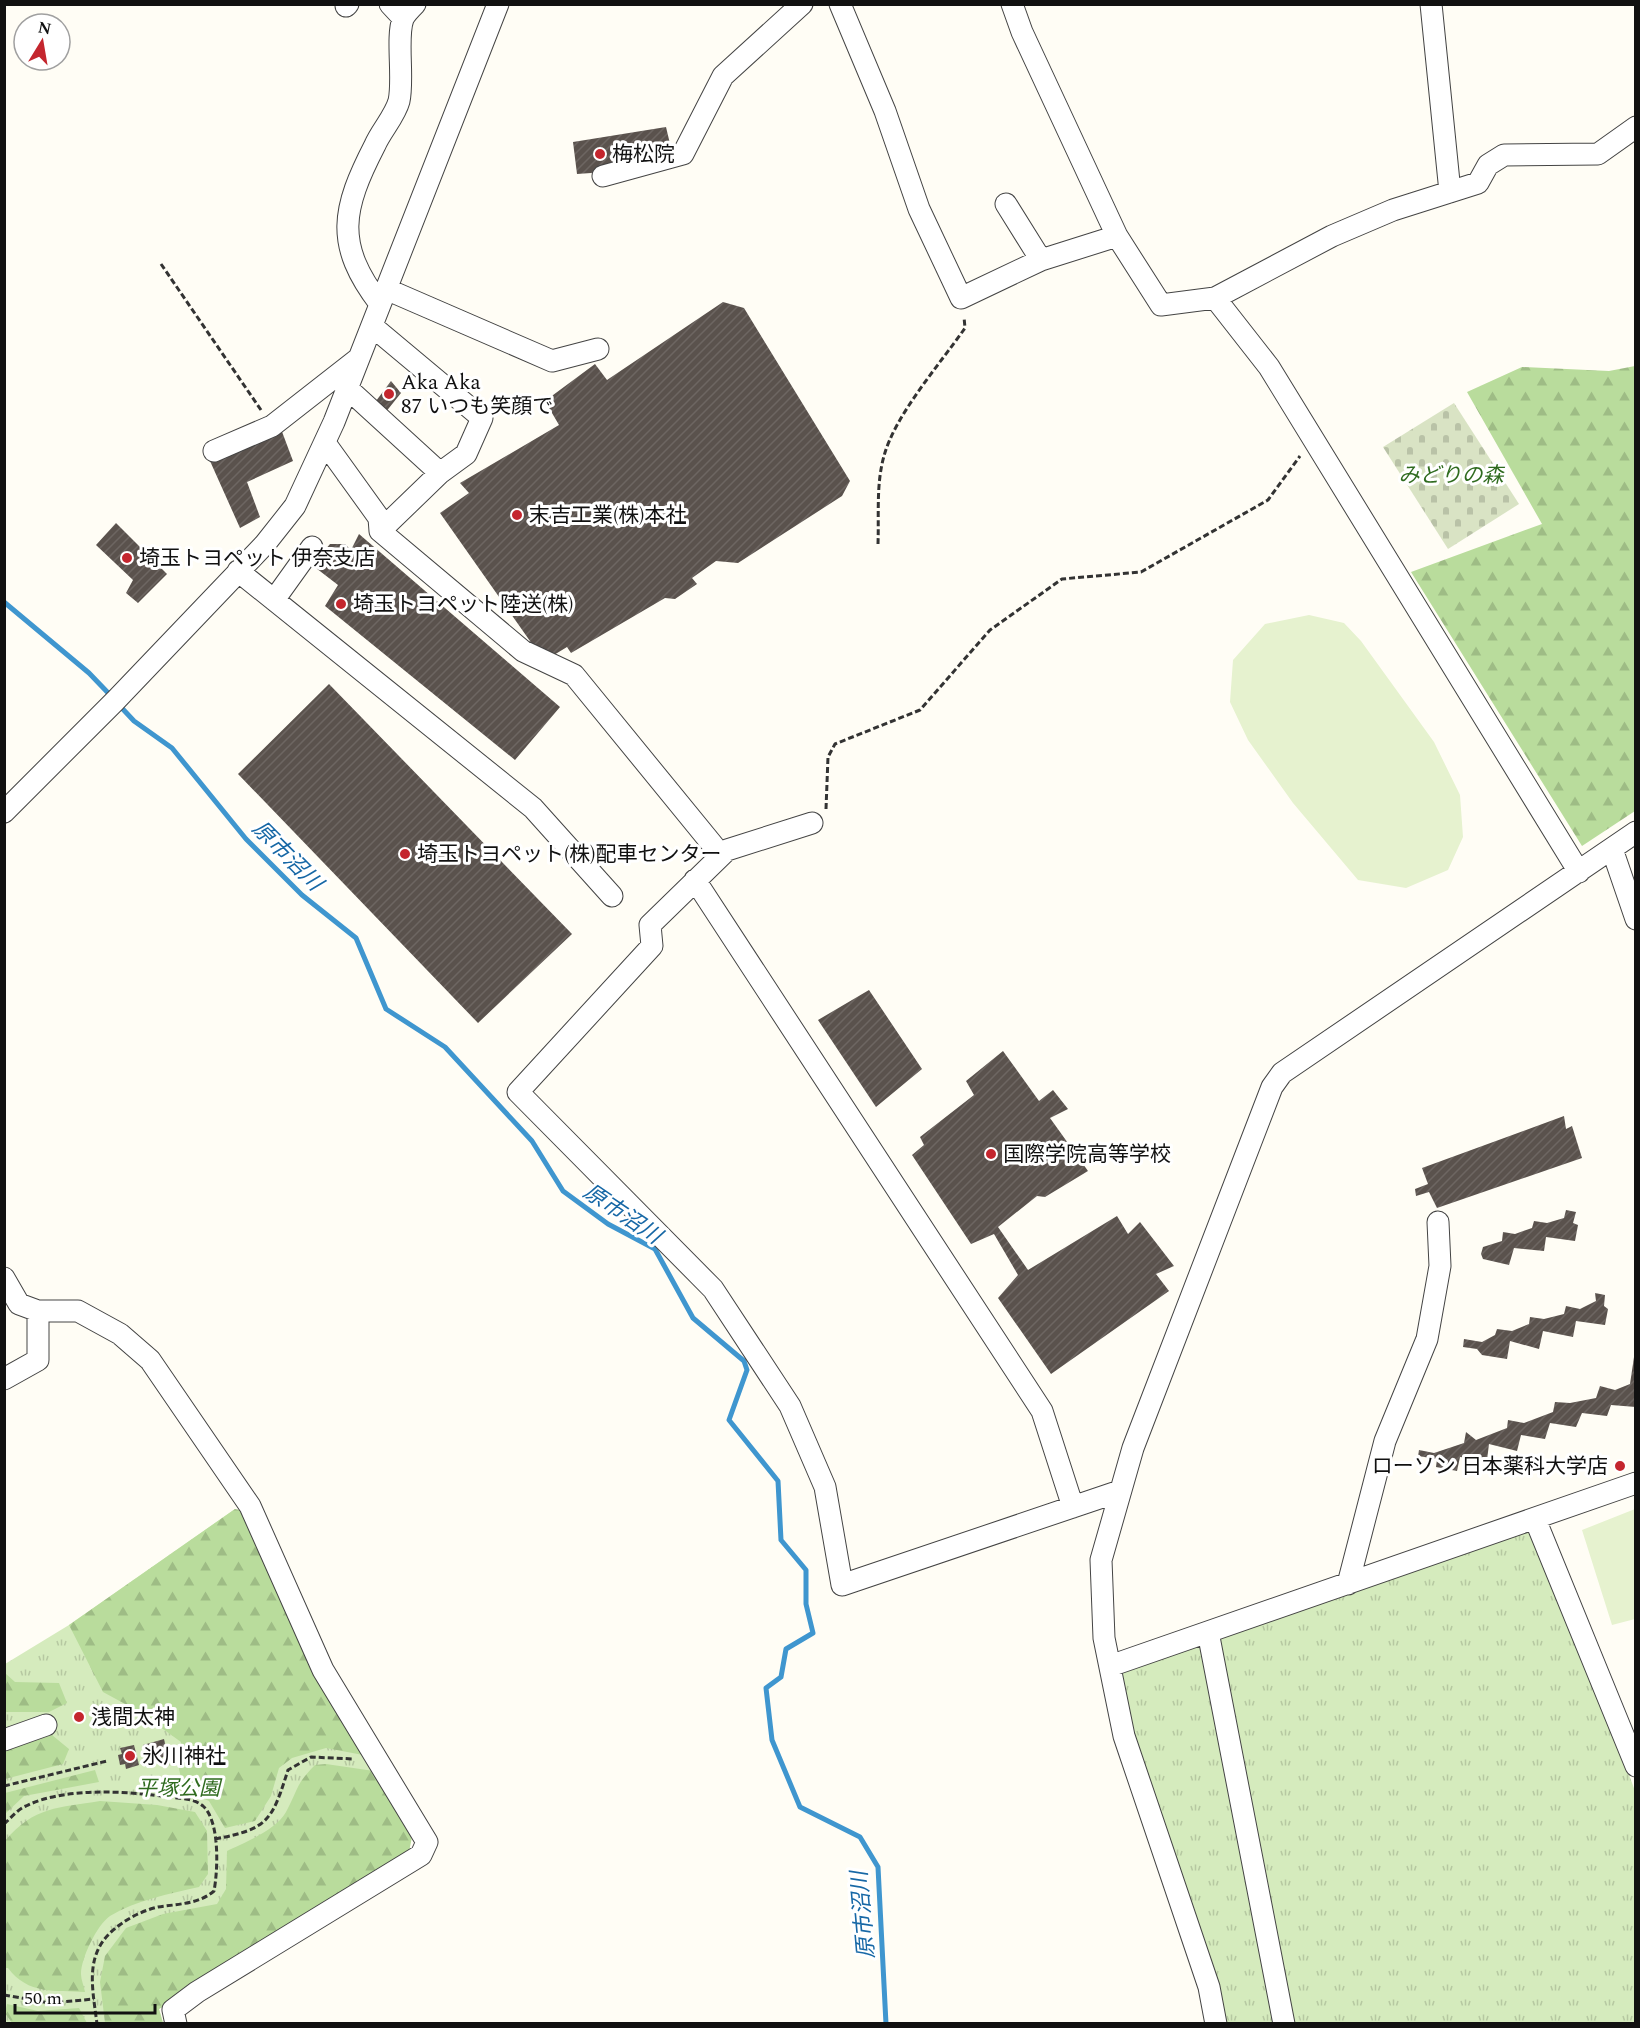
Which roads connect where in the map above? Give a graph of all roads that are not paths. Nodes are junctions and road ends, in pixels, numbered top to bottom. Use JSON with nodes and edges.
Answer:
{"nodes":[{"id":1,"x":498,"y":4,"type":"edge"},
{"id":2,"x":802,"y":4,"type":"edge"},
{"id":3,"x":840,"y":4,"type":"edge"},
{"id":4,"x":1012,"y":4,"type":"edge"},
{"id":5,"x":1431,"y":4,"type":"edge"},
{"id":6,"x":402,"y":9,"type":"edge"},
{"id":7,"x":1635,"y":127,"type":"edge"},
{"id":8,"x":603,"y":176,"type":"dead end"},
{"id":9,"x":1450,"y":192,"type":"junction"},
{"id":10,"x":1006,"y":204,"type":"dead end"},
{"id":11,"x":1117,"y":236,"type":"junction"},
{"id":12,"x":1041,"y":260,"type":"junction"},
{"id":13,"x":383,"y":297,"type":"junction"},
{"id":14,"x":1215,"y":298,"type":"junction"},
{"id":15,"x":372,"y":326,"type":"junction"},
{"id":16,"x":598,"y":349,"type":"dead end"},
{"id":17,"x":359,"y":357,"type":"junction"},
{"id":18,"x":347,"y":388,"type":"junction"},
{"id":19,"x":325,"y":443,"type":"junction"},
{"id":20,"x":214,"y":451,"type":"dead end"},
{"id":21,"x":440,"y":473,"type":"junction"},
{"id":22,"x":380,"y":531,"type":"junction"},
{"id":23,"x":312,"y":547,"type":"dead end"},
{"id":24,"x":238,"y":571,"type":"junction"},
{"id":25,"x":274,"y":600,"type":"junction"},
{"id":26,"x":4,"y":812,"type":"edge"},
{"id":27,"x":812,"y":823,"type":"road end"},
{"id":28,"x":1635,"y":832,"type":"edge"},
{"id":29,"x":1612,"y":849,"type":"junction"},
{"id":30,"x":721,"y":855,"type":"junction"},
{"id":31,"x":1578,"y":873,"type":"junction"},
{"id":32,"x":696,"y":880,"type":"junction"},
{"id":33,"x":612,"y":896,"type":"dead end"},
{"id":34,"x":1635,"y":919,"type":"edge"},
{"id":35,"x":1437,"y":1222,"type":"dead end"},
{"id":36,"x":4,"y":1278,"type":"edge"},
{"id":37,"x":38,"y":1311,"type":"junction"},
{"id":38,"x":4,"y":1379,"type":"edge"},
{"id":39,"x":1635,"y":1483,"type":"edge"},
{"id":40,"x":1120,"y":1491,"type":"junction"},
{"id":41,"x":1073,"y":1507,"type":"junction"},
{"id":42,"x":1535,"y":1519,"type":"junction"},
{"id":43,"x":1348,"y":1584,"type":"junction"},
{"id":44,"x":1208,"y":1632,"type":"junction"},
{"id":45,"x":1110,"y":1666,"type":"junction"},
{"id":46,"x":46,"y":1725,"type":"dead end"},
{"id":47,"x":4,"y":1740,"type":"edge"},
{"id":48,"x":1635,"y":1766,"type":"edge"},
{"id":49,"x":176,"y":2024,"type":"edge"},
{"id":50,"x":1216,"y":2024,"type":"edge"},
{"id":51,"x":1284,"y":2024,"type":"edge"}],
"edges":[{"from":1,"to":13,"type":"street"},
{"from":2,"to":8,"type":"street"},
{"from":3,"to":12,"type":"street"},
{"from":4,"to":11,"type":"street"},
{"from":5,"to":9,"type":"street"},
{"from":6,"to":13,"type":"street"},
{"from":7,"to":9,"type":"street"},
{"from":9,"to":14,"type":"street"},
{"from":10,"to":12,"type":"street"},
{"from":11,"to":12,"type":"street"},
{"from":11,"to":14,"type":"street"},
{"from":13,"to":15,"type":"street"},
{"from":13,"to":16,"type":"street"},
{"from":14,"to":31,"type":"street"},
{"from":15,"to":17,"type":"street"},
{"from":15,"to":21,"type":"street"},
{"from":17,"to":18,"type":"street"},
{"from":17,"to":20,"type":"street"},
{"from":18,"to":19,"type":"street"},
{"from":18,"to":21,"type":"street"},
{"from":19,"to":22,"type":"street"},
{"from":19,"to":24,"type":"street"},
{"from":21,"to":22,"type":"street"},
{"from":22,"to":30,"type":"street"},
{"from":23,"to":25,"type":"street"},
{"from":24,"to":25,"type":"street"},
{"from":24,"to":26,"type":"street"},
{"from":25,"to":33,"type":"street"},
{"from":27,"to":30,"type":"street"},
{"from":28,"to":29,"type":"street"},
{"from":29,"to":31,"type":"street"},
{"from":29,"to":34,"type":"street"},
{"from":30,"to":32,"type":"street"},
{"from":31,"to":40,"type":"street"},
{"from":32,"to":41,"type":"street"},
{"from":32,"to":41,"type":"street"},
{"from":35,"to":43,"type":"street"},
{"from":36,"to":37,"type":"street"},
{"from":37,"to":38,"type":"street"},
{"from":37,"to":49,"type":"street"},
{"from":39,"to":42,"type":"street"},
{"from":40,"to":41,"type":"street"},
{"from":40,"to":45,"type":"street"},
{"from":42,"to":43,"type":"street"},
{"from":42,"to":48,"type":"street"},
{"from":43,"to":44,"type":"street"},
{"from":44,"to":45,"type":"street"},
{"from":44,"to":51,"type":"street"},
{"from":45,"to":50,"type":"street"},
{"from":46,"to":47,"type":"street"}]}
